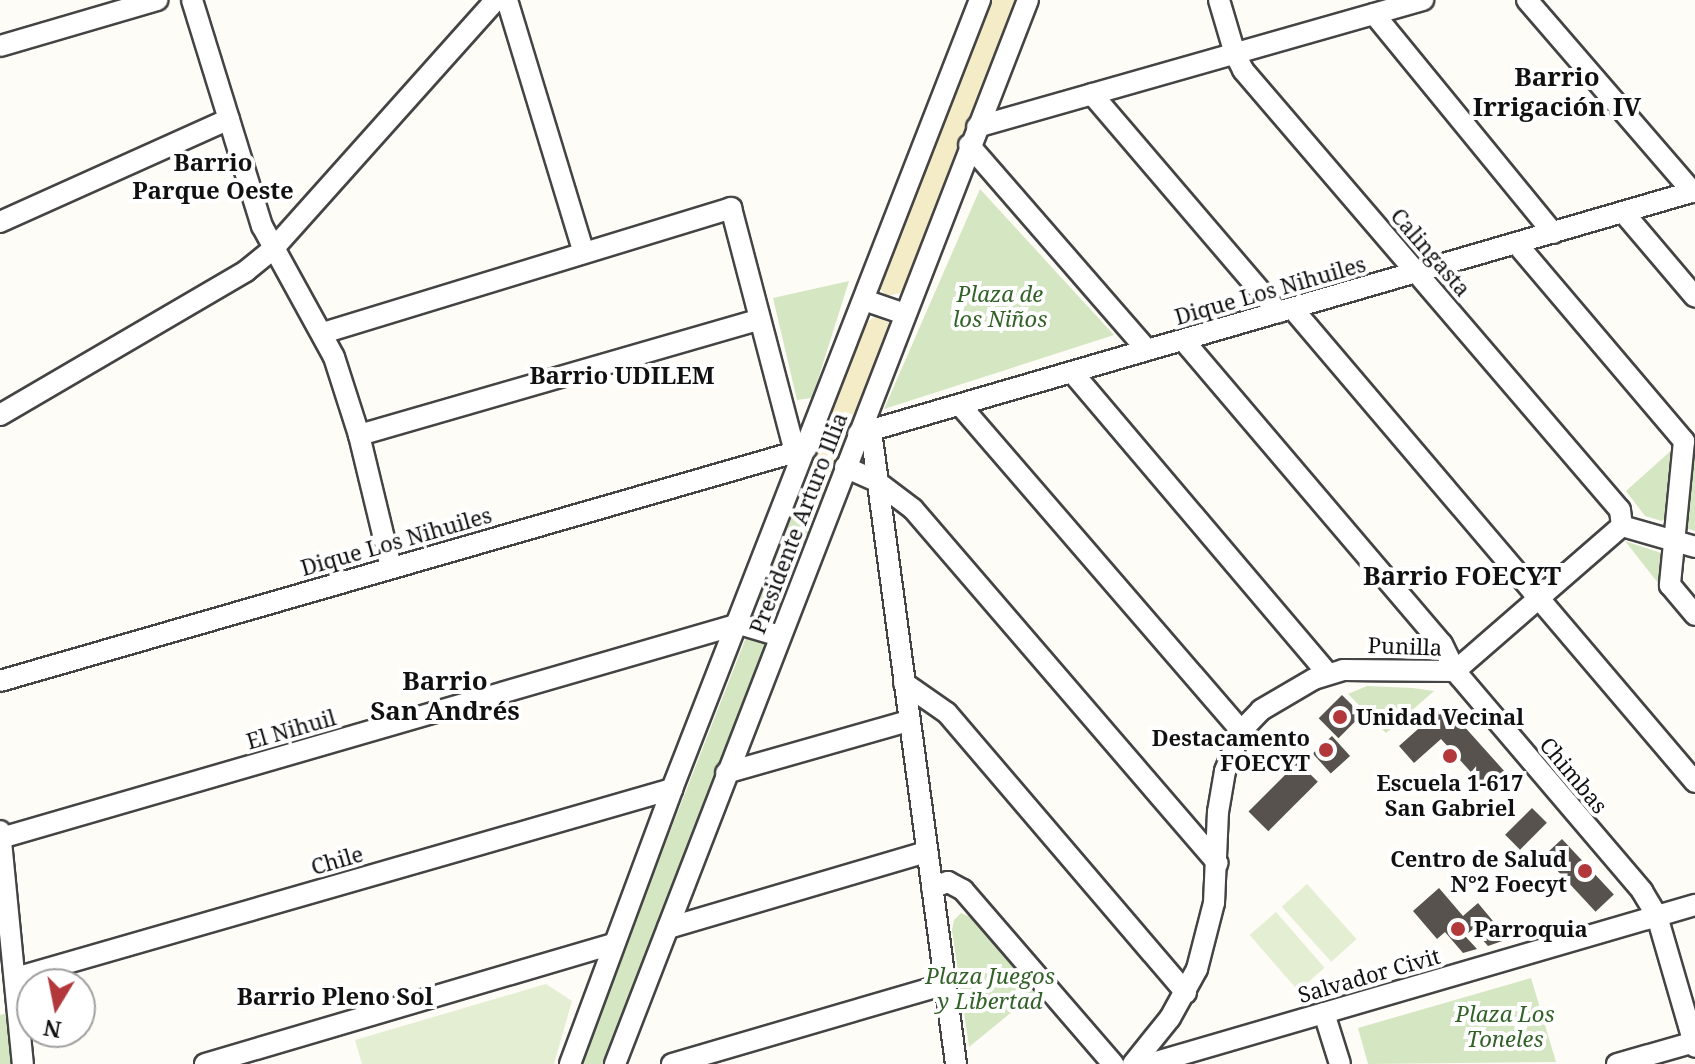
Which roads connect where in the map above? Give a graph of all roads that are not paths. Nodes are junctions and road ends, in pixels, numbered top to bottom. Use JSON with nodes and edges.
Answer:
{"nodes":[{"id":1,"x":157,"y":0,"type":"edge"},
{"id":2,"x":192,"y":0,"type":"edge"},
{"id":3,"x":496,"y":0,"type":"edge"},
{"id":4,"x":507,"y":0,"type":"edge"},
{"id":5,"x":980,"y":0,"type":"edge"},
{"id":6,"x":1028,"y":0,"type":"edge"},
{"id":7,"x":1219,"y":0,"type":"edge"},
{"id":8,"x":1423,"y":0,"type":"edge"},
{"id":9,"x":1527,"y":0,"type":"edge"},
{"id":10,"x":1374,"y":14,"type":"junction"},
{"id":11,"x":0,"y":46,"type":"edge"},
{"id":12,"x":1235,"y":54,"type":"junction"},
{"id":13,"x":1092,"y":94,"type":"junction"},
{"id":14,"x":229,"y":119,"type":"junction"},
{"id":15,"x":973,"y":136,"type":"junction"},
{"id":16,"x":1694,"y":191,"type":"edge"},
{"id":17,"x":1623,"y":212,"type":"junction"},
{"id":18,"x":0,"y":222,"type":"edge"},
{"id":19,"x":1553,"y":233,"type":"junction"},
{"id":20,"x":1516,"y":243,"type":"junction"},
{"id":21,"x":274,"y":248,"type":"junction"},
{"id":22,"x":584,"y":253,"type":"junction"},
{"id":23,"x":1417,"y":272,"type":"junction"},
{"id":24,"x":1695,"y":297,"type":"edge"},
{"id":25,"x":864,"y":300,"type":"junction"},
{"id":26,"x":1285,"y":310,"type":"junction"},
{"id":27,"x":905,"y":314,"type":"junction"},
{"id":28,"x":760,"y":319,"type":"junction"},
{"id":29,"x":323,"y":333,"type":"junction"},
{"id":30,"x":1183,"y":340,"type":"junction"},
{"id":31,"x":1147,"y":350,"type":"junction"},
{"id":32,"x":1072,"y":372,"type":"junction"},
{"id":33,"x":960,"y":405,"type":"junction"},
{"id":34,"x":0,"y":415,"type":"edge"},
{"id":35,"x":865,"y":432,"type":"junction"},
{"id":36,"x":359,"y":435,"type":"junction"},
{"id":37,"x":800,"y":450,"type":"junction"},
{"id":38,"x":845,"y":467,"type":"junction"},
{"id":39,"x":876,"y":481,"type":"junction"},
{"id":40,"x":1622,"y":526,"type":"junction"},
{"id":41,"x":1674,"y":541,"type":"junction"},
{"id":42,"x":1695,"y":547,"type":"edge"},
{"id":43,"x":391,"y":567,"type":"junction"},
{"id":44,"x":1538,"y":597,"type":"junction"},
{"id":45,"x":1695,"y":615,"type":"edge"},
{"id":46,"x":739,"y":624,"type":"junction"},
{"id":47,"x":780,"y":636,"type":"junction"},
{"id":48,"x":1455,"y":671,"type":"junction"},
{"id":49,"x":1328,"y":674,"type":"junction"},
{"id":50,"x":0,"y":681,"type":"edge"},
{"id":51,"x":904,"y":683,"type":"junction"},
{"id":52,"x":909,"y":721,"type":"junction"},
{"id":53,"x":1241,"y":731,"type":"junction"},
{"id":54,"x":726,"y":773,"type":"junction"},
{"id":55,"x":1695,"y":782,"type":"edge"},
{"id":56,"x":672,"y":789,"type":"junction"},
{"id":57,"x":0,"y":831,"type":"edge"},
{"id":58,"x":1,"y":838,"type":"edge"},
{"id":59,"x":927,"y":852,"type":"junction"},
{"id":60,"x":1217,"y":863,"type":"junction"},
{"id":61,"x":932,"y":888,"type":"junction"},
{"id":62,"x":1695,"y":905,"type":"edge"},
{"id":63,"x":1657,"y":916,"type":"junction"},
{"id":64,"x":668,"y":928,"type":"junction"},
{"id":65,"x":613,"y":944,"type":"junction"},
{"id":66,"x":15,"y":978,"type":"junction"},
{"id":67,"x":945,"y":984,"type":"junction"},
{"id":68,"x":1186,"y":993,"type":"junction"},
{"id":69,"x":9,"y":1006,"type":"edge"},
{"id":70,"x":1324,"y":1013,"type":"junction"},
{"id":71,"x":1694,"y":1044,"type":"edge"},
{"id":72,"x":23,"y":1064,"type":"edge"},
{"id":73,"x":205,"y":1064,"type":"edge"},
{"id":74,"x":570,"y":1064,"type":"edge"},
{"id":75,"x":615,"y":1064,"type":"edge"},
{"id":76,"x":672,"y":1064,"type":"edge"},
{"id":77,"x":956,"y":1064,"type":"edge"},
{"id":78,"x":1113,"y":1064,"type":"edge"},
{"id":79,"x":1133,"y":1064,"type":"edge"},
{"id":80,"x":1149,"y":1064,"type":"edge"},
{"id":81,"x":1340,"y":1064,"type":"edge"},
{"id":82,"x":1617,"y":1064,"type":"edge"}],
"edges":[{"from":1,"to":11,"type":"street"},
{"from":2,"to":14,"type":"street"},
{"from":3,"to":21,"type":"street"},
{"from":4,"to":22,"type":"street"},
{"from":5,"to":25,"type":"street","name":"Presidente Arturo Illia"},
{"from":6,"to":15,"type":"street","name":"Presidente Arturo Illia"},
{"from":7,"to":12,"type":"street","name":"Calingasta"},
{"from":8,"to":10,"type":"street"},
{"from":9,"to":16,"type":"street"},
{"from":10,"to":12,"type":"street"},
{"from":10,"to":19,"type":"street"},
{"from":12,"to":13,"type":"street"},
{"from":12,"to":23,"type":"street","name":"Calingasta"},
{"from":13,"to":15,"type":"street"},
{"from":13,"to":26,"type":"street"},
{"from":14,"to":18,"type":"street"},
{"from":14,"to":21,"type":"street"},
{"from":15,"to":27,"type":"street","name":"Presidente Arturo Illia"},
{"from":15,"to":31,"type":"street"},
{"from":16,"to":17,"type":"street","name":"Dique Los Nihuiles"},
{"from":17,"to":19,"type":"street","name":"Dique Los Nihuiles"},
{"from":17,"to":24,"type":"street"},
{"from":19,"to":20,"type":"street","name":"Dique Los Nihuiles"},
{"from":20,"to":23,"type":"street","name":"Dique Los Nihuiles"},
{"from":20,"to":41,"type":"street"},
{"from":21,"to":29,"type":"street"},
{"from":21,"to":34,"type":"street"},
{"from":22,"to":28,"type":"street"},
{"from":22,"to":29,"type":"street"},
{"from":23,"to":26,"type":"street","name":"Dique Los Nihuiles"},
{"from":23,"to":40,"type":"street","name":"Calingasta"},
{"from":25,"to":27,"type":"street"},
{"from":25,"to":37,"type":"street","name":"Presidente Arturo Illia"},
{"from":26,"to":30,"type":"street","name":"Dique Los Nihuiles"},
{"from":26,"to":44,"type":"street"},
{"from":27,"to":35,"type":"street","name":"Presidente Arturo Illia"},
{"from":28,"to":36,"type":"street"},
{"from":28,"to":37,"type":"street"},
{"from":29,"to":36,"type":"street"},
{"from":30,"to":31,"type":"street","name":"Dique Los Nihuiles"},
{"from":30,"to":48,"type":"street","name":"Chimbas"},
{"from":31,"to":32,"type":"street","name":"Dique Los Nihuiles"},
{"from":32,"to":33,"type":"street","name":"Dique Los Nihuiles"},
{"from":32,"to":49,"type":"street"},
{"from":33,"to":35,"type":"street","name":"Dique Los Nihuiles"},
{"from":33,"to":53,"type":"street"},
{"from":35,"to":38,"type":"street","name":"Presidente Arturo Illia"},
{"from":35,"to":39,"type":"street"},
{"from":36,"to":43,"type":"street"},
{"from":37,"to":43,"type":"street","name":"Dique Los Nihuiles"},
{"from":37,"to":46,"type":"street","name":"Presidente Arturo Illia"},
{"from":38,"to":39,"type":"street"},
{"from":38,"to":47,"type":"street","name":"Presidente Arturo Illia"},
{"from":39,"to":51,"type":"street"},
{"from":39,"to":60,"type":"street"},
{"from":40,"to":41,"type":"street"},
{"from":40,"to":44,"type":"street","name":"Punilla"},
{"from":41,"to":42,"type":"street"},
{"from":41,"to":45,"type":"street"},
{"from":43,"to":50,"type":"street","name":"Dique Los Nihuiles"},
{"from":44,"to":48,"type":"street","name":"Punilla"},
{"from":44,"to":55,"type":"street"},
{"from":46,"to":47,"type":"street"},
{"from":46,"to":56,"type":"street","name":"Presidente Arturo Illia"},
{"from":46,"to":58,"type":"street","name":"El Nihuil"},
{"from":47,"to":54,"type":"street","name":"Presidente Arturo Illia"},
{"from":48,"to":49,"type":"street","name":"Punilla"},
{"from":48,"to":63,"type":"street","name":"Chimbas"},
{"from":49,"to":53,"type":"street","name":"Punilla"},
{"from":51,"to":52,"type":"street"},
{"from":51,"to":68,"type":"street"},
{"from":52,"to":54,"type":"street"},
{"from":52,"to":59,"type":"street"},
{"from":53,"to":60,"type":"street","name":"Punilla"},
{"from":54,"to":64,"type":"street","name":"Presidente Arturo Illia"},
{"from":56,"to":65,"type":"street","name":"Presidente Arturo Illia"},
{"from":56,"to":66,"type":"street","name":"Chile"},
{"from":57,"to":58,"type":"street"},
{"from":58,"to":66,"type":"street"},
{"from":59,"to":61,"type":"street"},
{"from":59,"to":64,"type":"street"},
{"from":60,"to":68,"type":"street","name":"Punilla"},
{"from":61,"to":67,"type":"street"},
{"from":61,"to":78,"type":"street"},
{"from":62,"to":63,"type":"street","name":"Salvador Civit"},
{"from":63,"to":70,"type":"street","name":"Salvador Civit"},
{"from":63,"to":71,"type":"street","name":"Chimbas"},
{"from":64,"to":75,"type":"street","name":"Presidente Arturo Illia"},
{"from":65,"to":73,"type":"street"},
{"from":65,"to":74,"type":"street","name":"Presidente Arturo Illia"},
{"from":66,"to":69,"type":"street"},
{"from":67,"to":76,"type":"street"},
{"from":67,"to":77,"type":"street"},
{"from":68,"to":79,"type":"street","name":"Punilla"},
{"from":69,"to":72,"type":"street"},
{"from":70,"to":80,"type":"street","name":"Salvador Civit"},
{"from":70,"to":81,"type":"street"},
{"from":71,"to":82,"type":"street"}]}
